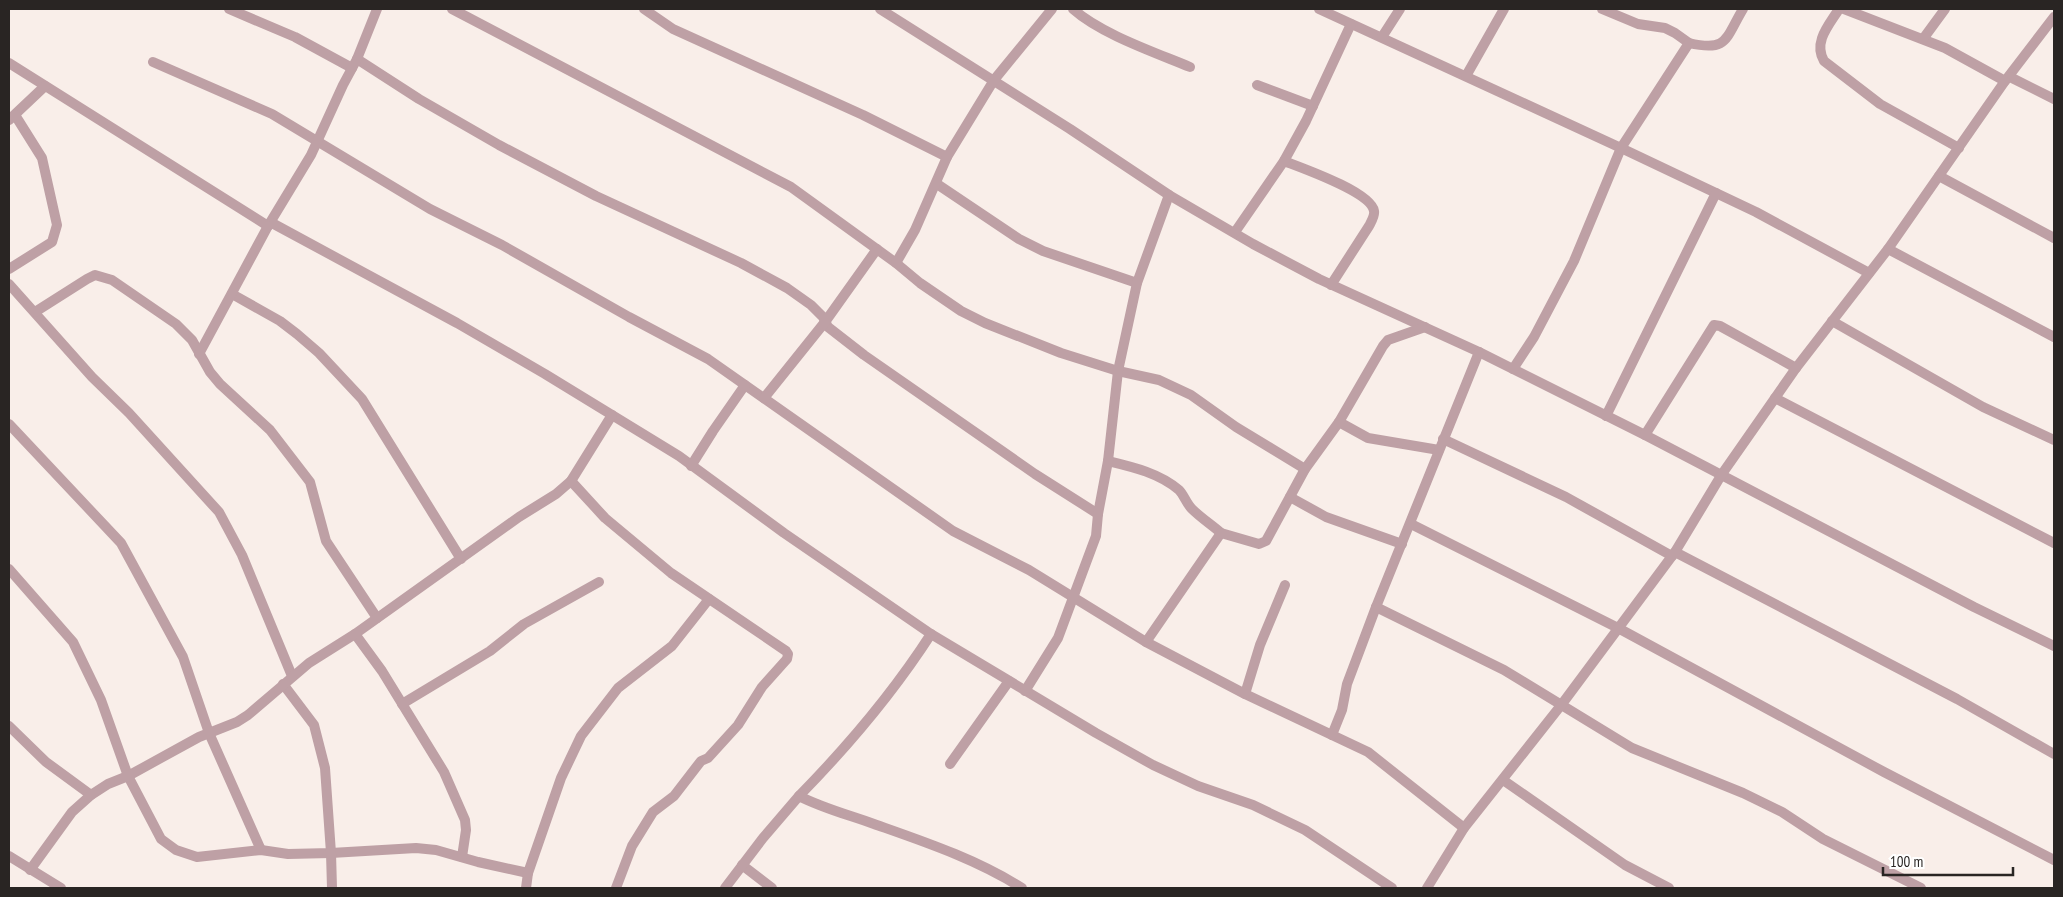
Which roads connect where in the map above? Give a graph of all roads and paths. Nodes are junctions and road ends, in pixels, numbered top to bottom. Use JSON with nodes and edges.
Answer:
{"nodes":[{"id":1,"x":229,"y":9,"type":"edge"},
{"id":2,"x":377,"y":9,"type":"edge"},
{"id":3,"x":644,"y":9,"type":"edge"},
{"id":4,"x":880,"y":9,"type":"edge"},
{"id":5,"x":1052,"y":9,"type":"edge"},
{"id":6,"x":1073,"y":9,"type":"edge"},
{"id":7,"x":1319,"y":9,"type":"edge"},
{"id":8,"x":1400,"y":9,"type":"edge"},
{"id":9,"x":1504,"y":9,"type":"edge"},
{"id":10,"x":1602,"y":9,"type":"edge"},
{"id":11,"x":1743,"y":9,"type":"edge"},
{"id":12,"x":1839,"y":9,"type":"edge"},
{"id":13,"x":1844,"y":9,"type":"edge"},
{"id":14,"x":1945,"y":9,"type":"edge"},
{"id":15,"x":459,"y":10,"type":"edge"},
{"id":16,"x":2054,"y":17,"type":"edge"},
{"id":17,"x":1351,"y":24,"type":"junction"},
{"id":18,"x":1382,"y":37,"type":"junction"},
{"id":19,"x":1923,"y":39,"type":"junction"},
{"id":20,"x":1689,"y":43,"type":"junction"},
{"id":21,"x":153,"y":62,"type":"dead end"},
{"id":22,"x":9,"y":63,"type":"edge"},
{"id":23,"x":355,"y":63,"type":"junction"},
{"id":24,"x":1190,"y":67,"type":"dead end"},
{"id":25,"x":1466,"y":76,"type":"junction"},
{"id":26,"x":2007,"y":79,"type":"junction"},
{"id":27,"x":994,"y":80,"type":"junction"},
{"id":28,"x":1258,"y":85,"type":"dead end"},
{"id":29,"x":45,"y":86,"type":"junction"},
{"id":30,"x":2054,"y":99,"type":"edge"},
{"id":31,"x":1313,"y":106,"type":"junction"},
{"id":32,"x":12,"y":117,"type":"edge"},
{"id":33,"x":316,"y":142,"type":"junction"},
{"id":34,"x":1621,"y":148,"type":"junction"},
{"id":35,"x":1959,"y":148,"type":"junction"},
{"id":36,"x":947,"y":157,"type":"junction"},
{"id":37,"x":1284,"y":161,"type":"junction"},
{"id":38,"x":1939,"y":176,"type":"junction"},
{"id":39,"x":936,"y":184,"type":"junction"},
{"id":40,"x":1716,"y":193,"type":"junction"},
{"id":41,"x":1169,"y":195,"type":"junction"},
{"id":42,"x":270,"y":224,"type":"junction"},
{"id":43,"x":1235,"y":232,"type":"junction"},
{"id":44,"x":2054,"y":238,"type":"edge"},
{"id":45,"x":877,"y":249,"type":"junction"},
{"id":46,"x":1888,"y":249,"type":"junction"},
{"id":47,"x":896,"y":263,"type":"junction"},
{"id":48,"x":9,"y":269,"type":"edge"},
{"id":49,"x":1869,"y":273,"type":"junction"},
{"id":50,"x":1137,"y":283,"type":"junction"},
{"id":51,"x":9,"y":284,"type":"edge"},
{"id":52,"x":1331,"y":285,"type":"junction"},
{"id":53,"x":232,"y":294,"type":"junction"},
{"id":54,"x":35,"y":312,"type":"junction"},
{"id":55,"x":1832,"y":321,"type":"junction"},
{"id":56,"x":825,"y":322,"type":"junction"},
{"id":57,"x":1425,"y":327,"type":"junction"},
{"id":58,"x":2054,"y":337,"type":"edge"},
{"id":59,"x":1480,"y":352,"type":"junction"},
{"id":60,"x":199,"y":354,"type":"junction"},
{"id":61,"x":1796,"y":368,"type":"junction"},
{"id":62,"x":1514,"y":369,"type":"junction"},
{"id":63,"x":1118,"y":371,"type":"junction"},
{"id":64,"x":745,"y":385,"type":"junction"},
{"id":65,"x":764,"y":398,"type":"junction"},
{"id":66,"x":1775,"y":398,"type":"junction"},
{"id":67,"x":612,"y":415,"type":"junction"},
{"id":68,"x":1606,"y":416,"type":"junction"},
{"id":69,"x":1340,"y":422,"type":"junction"},
{"id":70,"x":9,"y":424,"type":"edge"},
{"id":71,"x":1645,"y":435,"type":"junction"},
{"id":72,"x":1443,"y":439,"type":"junction"},
{"id":73,"x":2054,"y":440,"type":"edge"},
{"id":74,"x":1439,"y":450,"type":"junction"},
{"id":75,"x":1108,"y":461,"type":"junction"},
{"id":76,"x":691,"y":466,"type":"junction"},
{"id":77,"x":1305,"y":469,"type":"junction"},
{"id":78,"x":1722,"y":474,"type":"junction"},
{"id":79,"x":571,"y":481,"type":"junction"},
{"id":80,"x":1290,"y":497,"type":"junction"},
{"id":81,"x":1098,"y":514,"type":"junction"},
{"id":82,"x":1410,"y":524,"type":"junction"},
{"id":83,"x":1221,"y":534,"type":"junction"},
{"id":84,"x":2054,"y":543,"type":"edge"},
{"id":85,"x":1402,"y":544,"type":"junction"},
{"id":86,"x":1674,"y":554,"type":"junction"},
{"id":87,"x":461,"y":559,"type":"junction"},
{"id":88,"x":9,"y":570,"type":"edge"},
{"id":89,"x":599,"y":582,"type":"dead end"},
{"id":90,"x":1285,"y":585,"type":"dead end"},
{"id":91,"x":1074,"y":597,"type":"junction"},
{"id":92,"x":709,"y":599,"type":"junction"},
{"id":93,"x":1376,"y":607,"type":"junction"},
{"id":94,"x":377,"y":618,"type":"junction"},
{"id":95,"x":1618,"y":628,"type":"junction"},
{"id":96,"x":355,"y":634,"type":"junction"},
{"id":97,"x":931,"y":634,"type":"junction"},
{"id":98,"x":1146,"y":642,"type":"junction"},
{"id":99,"x":2054,"y":646,"type":"edge"},
{"id":100,"x":292,"y":676,"type":"junction"},
{"id":101,"x":1009,"y":681,"type":"junction"},
{"id":102,"x":283,"y":684,"type":"junction"},
{"id":103,"x":1025,"y":690,"type":"junction"},
{"id":104,"x":1245,"y":694,"type":"junction"},
{"id":105,"x":402,"y":704,"type":"junction"},
{"id":106,"x":1562,"y":704,"type":"junction"},
{"id":107,"x":9,"y":726,"type":"edge"},
{"id":108,"x":209,"y":733,"type":"junction"},
{"id":109,"x":1332,"y":735,"type":"junction"},
{"id":110,"x":2054,"y":754,"type":"edge"},
{"id":111,"x":950,"y":764,"type":"dead end"},
{"id":112,"x":128,"y":776,"type":"junction"},
{"id":113,"x":1503,"y":780,"type":"junction"},
{"id":114,"x":91,"y":795,"type":"junction"},
{"id":115,"x":799,"y":796,"type":"junction"},
{"id":116,"x":1464,"y":828,"type":"junction"},
{"id":117,"x":261,"y":850,"type":"junction"},
{"id":118,"x":331,"y":853,"type":"junction"},
{"id":119,"x":9,"y":856,"type":"edge"},
{"id":120,"x":462,"y":857,"type":"junction"},
{"id":121,"x":2054,"y":860,"type":"edge"},
{"id":122,"x":742,"y":865,"type":"junction"},
{"id":123,"x":30,"y":870,"type":"junction"},
{"id":124,"x":528,"y":873,"type":"junction"},
{"id":125,"x":61,"y":888,"type":"edge"},
{"id":126,"x":332,"y":888,"type":"edge"},
{"id":127,"x":526,"y":888,"type":"edge"},
{"id":128,"x":616,"y":888,"type":"edge"},
{"id":129,"x":725,"y":888,"type":"edge"},
{"id":130,"x":772,"y":888,"type":"edge"},
{"id":131,"x":1022,"y":888,"type":"edge"},
{"id":132,"x":1392,"y":888,"type":"edge"},
{"id":133,"x":1427,"y":888,"type":"edge"},
{"id":134,"x":1668,"y":888,"type":"edge"},
{"id":135,"x":1921,"y":888,"type":"edge"}],
"edges":[{"from":1,"to":23,"type":"street"},
{"from":2,"to":23,"type":"street"},
{"from":3,"to":36,"type":"street"},
{"from":4,"to":27,"type":"street"},
{"from":5,"to":27,"type":"street"},
{"from":6,"to":24,"type":"street"},
{"from":7,"to":17,"type":"street"},
{"from":8,"to":18,"type":"street"},
{"from":9,"to":25,"type":"street"},
{"from":10,"to":20,"type":"street"},
{"from":11,"to":20,"type":"street"},
{"from":12,"to":35,"type":"street"},
{"from":13,"to":19,"type":"street"},
{"from":14,"to":19,"type":"street"},
{"from":15,"to":45,"type":"street"},
{"from":16,"to":26,"type":"street"},
{"from":17,"to":18,"type":"street"},
{"from":17,"to":31,"type":"street"},
{"from":18,"to":25,"type":"street"},
{"from":19,"to":26,"type":"street"},
{"from":20,"to":34,"type":"street"},
{"from":21,"to":33,"type":"street"},
{"from":22,"to":29,"type":"street"},
{"from":23,"to":33,"type":"street"},
{"from":23,"to":56,"type":"street"},
{"from":25,"to":34,"type":"street"},
{"from":26,"to":30,"type":"street"},
{"from":26,"to":35,"type":"street"},
{"from":27,"to":36,"type":"street"},
{"from":27,"to":41,"type":"street"},
{"from":28,"to":31,"type":"street"},
{"from":29,"to":32,"type":"street"},
{"from":29,"to":42,"type":"street"},
{"from":31,"to":37,"type":"street"},
{"from":32,"to":48,"type":"street"},
{"from":33,"to":42,"type":"street"},
{"from":33,"to":64,"type":"street"},
{"from":34,"to":40,"type":"street"},
{"from":34,"to":62,"type":"street"},
{"from":35,"to":38,"type":"street"},
{"from":36,"to":39,"type":"street"},
{"from":37,"to":43,"type":"street"},
{"from":37,"to":52,"type":"street"},
{"from":38,"to":44,"type":"street"},
{"from":38,"to":46,"type":"street"},
{"from":39,"to":47,"type":"street"},
{"from":39,"to":50,"type":"street"},
{"from":40,"to":49,"type":"street"},
{"from":40,"to":68,"type":"street"},
{"from":41,"to":43,"type":"street"},
{"from":41,"to":50,"type":"street"},
{"from":42,"to":53,"type":"street"},
{"from":42,"to":67,"type":"street"},
{"from":43,"to":52,"type":"street"},
{"from":45,"to":47,"type":"street"},
{"from":45,"to":56,"type":"street"},
{"from":46,"to":49,"type":"street"},
{"from":46,"to":58,"type":"street"},
{"from":47,"to":63,"type":"street"},
{"from":49,"to":55,"type":"street"},
{"from":50,"to":63,"type":"street"},
{"from":51,"to":54,"type":"street"},
{"from":52,"to":57,"type":"street"},
{"from":53,"to":60,"type":"street"},
{"from":53,"to":87,"type":"street"},
{"from":54,"to":60,"type":"street"},
{"from":54,"to":100,"type":"street"},
{"from":55,"to":61,"type":"street"},
{"from":55,"to":73,"type":"street"},
{"from":56,"to":65,"type":"street"},
{"from":56,"to":81,"type":"street"},
{"from":57,"to":59,"type":"street"},
{"from":57,"to":69,"type":"street"},
{"from":59,"to":62,"type":"street"},
{"from":59,"to":72,"type":"street"},
{"from":60,"to":94,"type":"street"},
{"from":61,"to":66,"type":"street"},
{"from":61,"to":71,"type":"street"},
{"from":62,"to":68,"type":"street"},
{"from":63,"to":75,"type":"street"},
{"from":63,"to":77,"type":"street"},
{"from":64,"to":65,"type":"street"},
{"from":64,"to":76,"type":"street"},
{"from":65,"to":91,"type":"street"},
{"from":66,"to":78,"type":"street"},
{"from":66,"to":84,"type":"street"},
{"from":67,"to":76,"type":"street"},
{"from":67,"to":79,"type":"street"},
{"from":68,"to":71,"type":"street"},
{"from":69,"to":74,"type":"street"},
{"from":69,"to":77,"type":"street"},
{"from":70,"to":108,"type":"street"},
{"from":71,"to":78,"type":"street"},
{"from":72,"to":74,"type":"street"},
{"from":72,"to":86,"type":"street"},
{"from":74,"to":82,"type":"street"},
{"from":75,"to":81,"type":"street"},
{"from":75,"to":83,"type":"street"},
{"from":76,"to":97,"type":"street"},
{"from":77,"to":80,"type":"street"},
{"from":78,"to":86,"type":"street"},
{"from":78,"to":99,"type":"street"},
{"from":79,"to":87,"type":"street"},
{"from":79,"to":92,"type":"street"},
{"from":80,"to":83,"type":"street"},
{"from":80,"to":85,"type":"street"},
{"from":81,"to":91,"type":"street"},
{"from":82,"to":85,"type":"street"},
{"from":82,"to":95,"type":"street"},
{"from":83,"to":98,"type":"street"},
{"from":85,"to":93,"type":"street"},
{"from":86,"to":95,"type":"street"},
{"from":86,"to":110,"type":"street"},
{"from":87,"to":94,"type":"street"},
{"from":88,"to":112,"type":"street"},
{"from":89,"to":105,"type":"street"},
{"from":90,"to":104,"type":"street"},
{"from":91,"to":98,"type":"street"},
{"from":91,"to":103,"type":"street"},
{"from":92,"to":124,"type":"street"},
{"from":92,"to":128,"type":"street"},
{"from":93,"to":106,"type":"street"},
{"from":93,"to":109,"type":"street"},
{"from":94,"to":96,"type":"street"},
{"from":95,"to":106,"type":"street"},
{"from":95,"to":121,"type":"street"},
{"from":96,"to":100,"type":"street"},
{"from":96,"to":105,"type":"street"},
{"from":97,"to":101,"type":"street"},
{"from":97,"to":115,"type":"street"},
{"from":98,"to":104,"type":"street"},
{"from":100,"to":102,"type":"street"},
{"from":101,"to":103,"type":"street"},
{"from":101,"to":111,"type":"street"},
{"from":102,"to":108,"type":"street"},
{"from":102,"to":118,"type":"street"},
{"from":103,"to":132,"type":"street"},
{"from":104,"to":109,"type":"street"},
{"from":105,"to":120,"type":"street"},
{"from":106,"to":113,"type":"street"},
{"from":106,"to":135,"type":"street"},
{"from":107,"to":114,"type":"street"},
{"from":108,"to":112,"type":"street"},
{"from":108,"to":117,"type":"street"},
{"from":109,"to":116,"type":"street"},
{"from":112,"to":114,"type":"street"},
{"from":112,"to":117,"type":"street"},
{"from":113,"to":116,"type":"street"},
{"from":113,"to":134,"type":"street"},
{"from":114,"to":123,"type":"street"},
{"from":115,"to":122,"type":"street"},
{"from":115,"to":131,"type":"street"},
{"from":116,"to":133,"type":"street"},
{"from":117,"to":118,"type":"street"},
{"from":118,"to":120,"type":"street"},
{"from":118,"to":126,"type":"street"},
{"from":119,"to":123,"type":"street"},
{"from":120,"to":124,"type":"street"},
{"from":122,"to":129,"type":"street"},
{"from":122,"to":130,"type":"street"},
{"from":123,"to":125,"type":"street"},
{"from":124,"to":127,"type":"street"}]}
